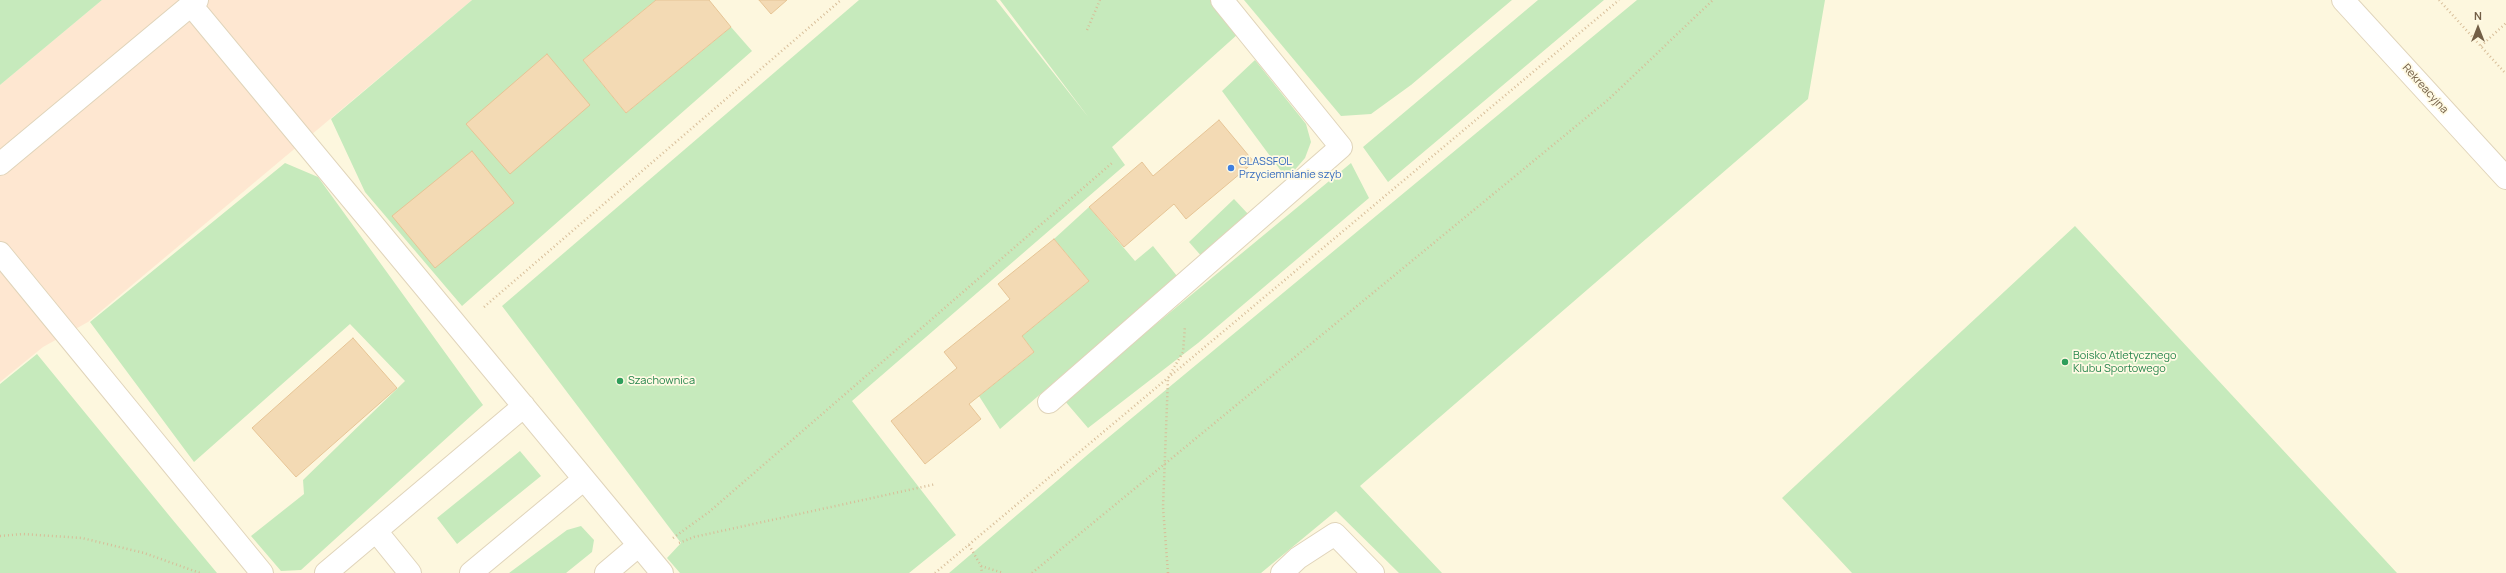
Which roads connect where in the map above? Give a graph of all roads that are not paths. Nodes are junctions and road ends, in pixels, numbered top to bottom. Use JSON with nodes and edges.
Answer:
{"nodes":[{"id":1,"x":1222,"y":0,"type":"edge"},
{"id":2,"x":2343,"y":0,"type":"edge"},
{"id":3,"x":194,"y":2,"type":"edge"},
{"id":4,"x":0,"y":164,"type":"edge"},
{"id":5,"x":2506,"y":178,"type":"edge"},
{"id":6,"x":0,"y":253,"type":"edge"},
{"id":7,"x":1049,"y":402,"type":"dead end"},
{"id":8,"x":524,"y":406,"type":"junction"},
{"id":9,"x":584,"y":479,"type":"junction"},
{"id":10,"x":376,"y":531,"type":"junction"},
{"id":11,"x":644,"y":550,"type":"junction"},
{"id":12,"x":262,"y":573,"type":"edge"},
{"id":13,"x":326,"y":573,"type":"edge"},
{"id":14,"x":410,"y":573,"type":"edge"},
{"id":15,"x":471,"y":573,"type":"edge"},
{"id":16,"x":606,"y":573,"type":"edge"},
{"id":17,"x":662,"y":573,"type":"edge"},
{"id":18,"x":1282,"y":573,"type":"edge"},
{"id":19,"x":1373,"y":573,"type":"edge"}],
"edges":[{"from":1,"to":7,"type":"street"},
{"from":2,"to":5,"type":"street","name":"Rekreacyjna"},
{"from":3,"to":4,"type":"street"},
{"from":3,"to":8,"type":"street"},
{"from":6,"to":12,"type":"street"},
{"from":8,"to":9,"type":"street"},
{"from":8,"to":10,"type":"street"},
{"from":9,"to":11,"type":"street"},
{"from":9,"to":15,"type":"street"},
{"from":10,"to":13,"type":"street"},
{"from":10,"to":14,"type":"street"},
{"from":11,"to":16,"type":"street"},
{"from":11,"to":17,"type":"street"},
{"from":18,"to":19,"type":"street"}]}
